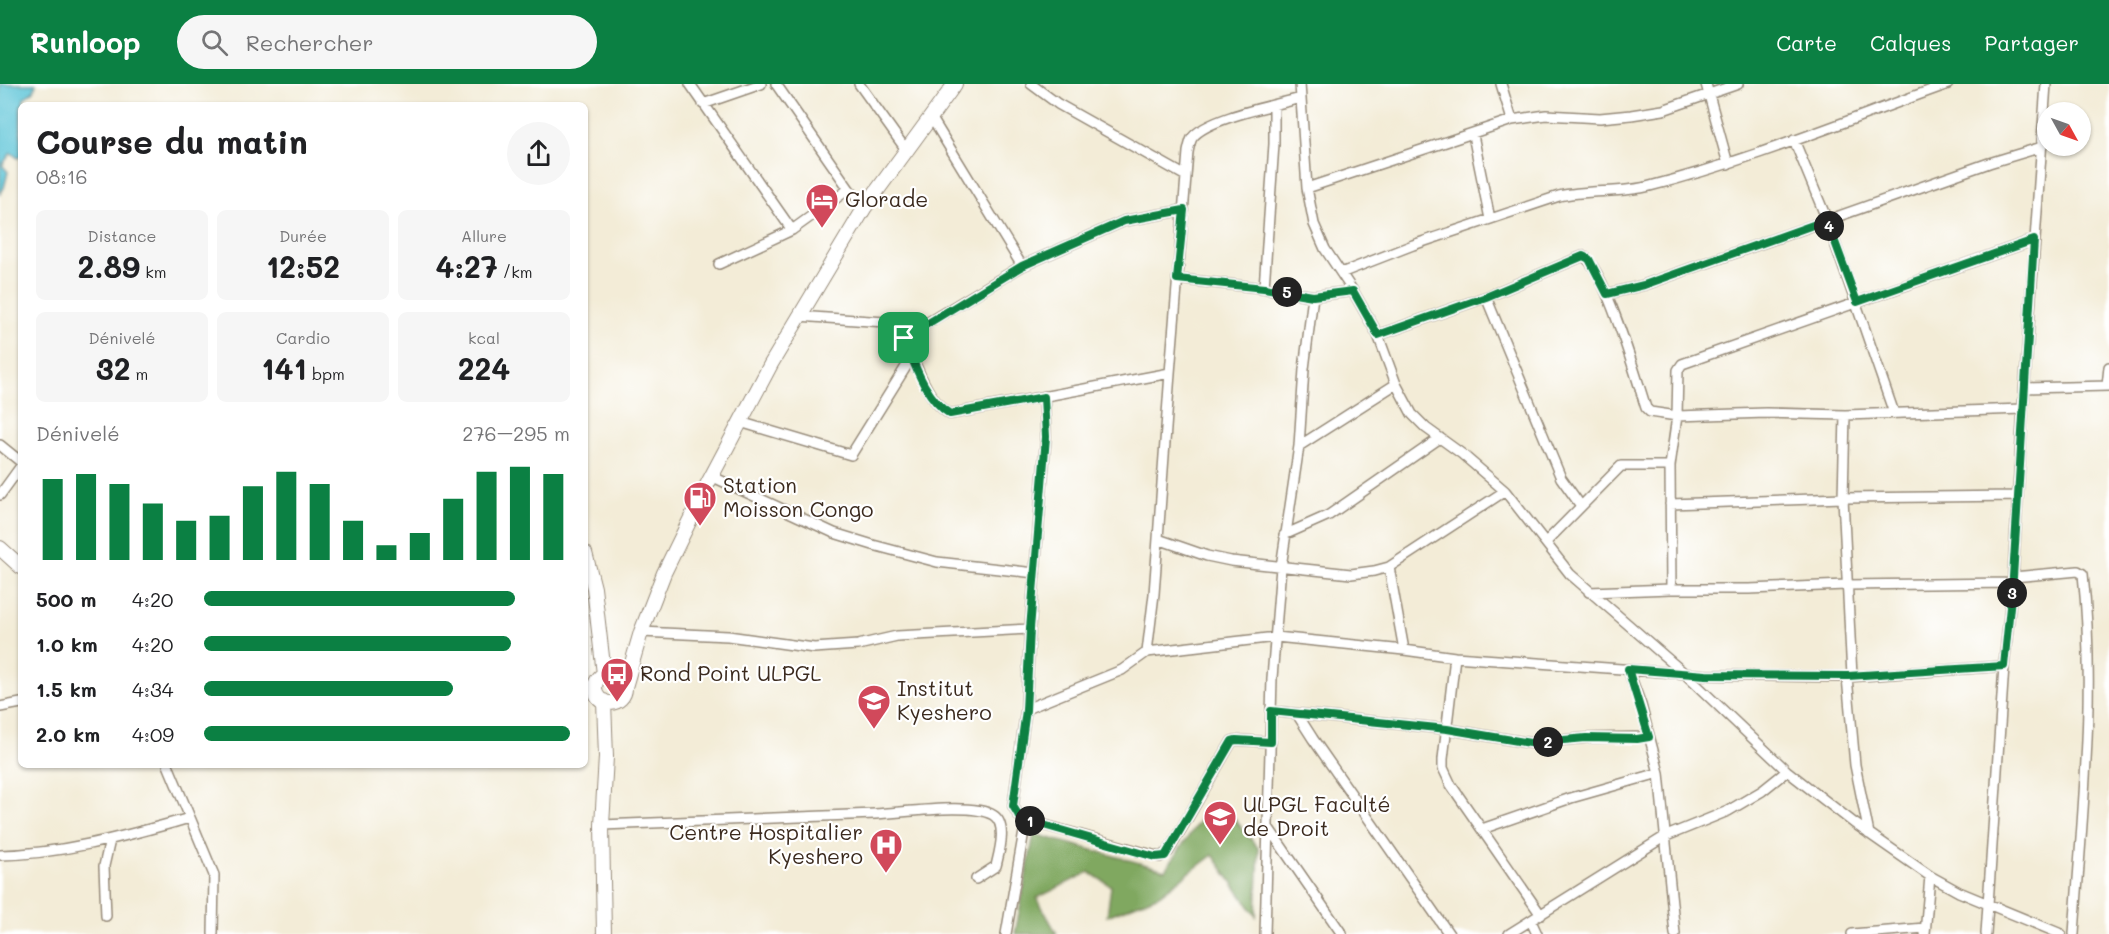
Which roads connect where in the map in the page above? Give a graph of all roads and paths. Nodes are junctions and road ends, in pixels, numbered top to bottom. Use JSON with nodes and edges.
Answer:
{"nodes":[{"id":1,"x":690,"y":84,"type":"edge"},
{"id":2,"x":761,"y":84,"type":"edge"},
{"id":3,"x":776,"y":84,"type":"edge"},
{"id":4,"x":859,"y":84,"type":"edge"},
{"id":5,"x":955,"y":84,"type":"edge"},
{"id":6,"x":1031,"y":84,"type":"edge"},
{"id":7,"x":1300,"y":84,"type":"edge"},
{"id":8,"x":1501,"y":84,"type":"edge"},
{"id":9,"x":1706,"y":84,"type":"edge"},
{"id":10,"x":1738,"y":84,"type":"edge"},
{"id":11,"x":1948,"y":84,"type":"edge"},
{"id":12,"x":2046,"y":84,"type":"edge"},
{"id":13,"x":1710,"y":95,"type":"junction"},
{"id":14,"x":1301,"y":98,"type":"junction"},
{"id":15,"x":2045,"y":102,"type":"edge"},
{"id":16,"x":703,"y":104,"type":"junction"},
{"id":17,"x":1274,"y":105,"type":"junction"},
{"id":18,"x":931,"y":117,"type":"junction"},
{"id":19,"x":1512,"y":120,"type":"junction"},
{"id":20,"x":1473,"y":135,"type":"junction"},
{"id":21,"x":1794,"y":140,"type":"junction"},
{"id":22,"x":2037,"y":149,"type":"edge"},
{"id":23,"x":907,"y":151,"type":"junction"},
{"id":24,"x":2041,"y":156,"type":"edge"},
{"id":25,"x":1728,"y":164,"type":"junction"},
{"id":26,"x":1186,"y":176,"type":"junction"},
{"id":27,"x":1307,"y":188,"type":"junction"},
{"id":28,"x":849,"y":189,"type":"junction"},
{"id":29,"x":865,"y":207,"type":"junction"},
{"id":30,"x":1184,"y":210,"type":"junction"},
{"id":31,"x":1490,"y":219,"type":"junction"},
{"id":32,"x":1827,"y":220,"type":"junction"},
{"id":33,"x":792,"y":230,"type":"junction"},
{"id":34,"x":2034,"y":240,"type":"junction"},
{"id":35,"x":719,"y":264,"type":"dead end"},
{"id":36,"x":1022,"y":266,"type":"junction"},
{"id":37,"x":1341,"y":273,"type":"junction"},
{"id":38,"x":1177,"y":279,"type":"junction"},
{"id":39,"x":1264,"y":288,"type":"junction"},
{"id":40,"x":1353,"y":291,"type":"junction"},
{"id":41,"x":1607,"y":294,"type":"junction"},
{"id":42,"x":1313,"y":296,"type":"junction"},
{"id":43,"x":1486,"y":297,"type":"junction"},
{"id":44,"x":1857,"y":302,"type":"junction"},
{"id":45,"x":798,"y":316,"type":"junction"},
{"id":46,"x":1378,"y":335,"type":"junction"},
{"id":47,"x":904,"y":338,"type":"junction"},
{"id":48,"x":912,"y":357,"type":"junction"},
{"id":49,"x":2109,"y":367,"type":"edge"},
{"id":50,"x":1170,"y":373,"type":"junction"},
{"id":51,"x":1396,"y":384,"type":"junction"},
{"id":52,"x":2108,"y":386,"type":"edge"},
{"id":53,"x":2025,"y":388,"type":"junction"},
{"id":54,"x":1044,"y":397,"type":"junction"},
{"id":55,"x":2023,"y":409,"type":"junction"},
{"id":56,"x":1894,"y":413,"type":"junction"},
{"id":57,"x":1845,"y":415,"type":"junction"},
{"id":58,"x":1677,"y":416,"type":"junction"},
{"id":59,"x":740,"y":422,"type":"junction"},
{"id":60,"x":1440,"y":438,"type":"junction"},
{"id":61,"x":0,"y":445,"type":"edge"},
{"id":62,"x":1299,"y":446,"type":"junction"},
{"id":63,"x":18,"y":461,"type":"edge"},
{"id":64,"x":1670,"y":466,"type":"junction"},
{"id":65,"x":18,"y":468,"type":"edge"},
{"id":66,"x":711,"y":476,"type":"junction"},
{"id":67,"x":1505,"y":491,"type":"junction"},
{"id":68,"x":0,"y":495,"type":"edge"},
{"id":69,"x":2018,"y":496,"type":"junction"},
{"id":70,"x":1843,"y":498,"type":"junction"},
{"id":71,"x":1670,"y":504,"type":"junction"},
{"id":72,"x":1581,"y":506,"type":"junction"},
{"id":73,"x":1284,"y":535,"type":"junction"},
{"id":74,"x":1158,"y":539,"type":"junction"},
{"id":75,"x":1546,"y":542,"type":"junction"},
{"id":76,"x":0,"y":548,"type":"edge"},
{"id":77,"x":18,"y":564,"type":"edge"},
{"id":78,"x":588,"y":565,"type":"edge"},
{"id":79,"x":1281,"y":567,"type":"junction"},
{"id":80,"x":1389,"y":567,"type":"junction"},
{"id":81,"x":1035,"y":573,"type":"junction"},
{"id":82,"x":2013,"y":580,"type":"junction"},
{"id":83,"x":1846,"y":585,"type":"junction"},
{"id":84,"x":1671,"y":589,"type":"junction"},
{"id":85,"x":1589,"y":592,"type":"junction"},
{"id":86,"x":1030,"y":629,"type":"junction"},
{"id":87,"x":641,"y":632,"type":"junction"},
{"id":88,"x":1276,"y":637,"type":"junction"},
{"id":89,"x":1404,"y":650,"type":"junction"},
{"id":90,"x":1147,"y":652,"type":"junction"},
{"id":91,"x":1455,"y":657,"type":"junction"},
{"id":92,"x":2004,"y":666,"type":"junction"},
{"id":93,"x":1628,"y":669,"type":"junction"},
{"id":94,"x":1684,"y":673,"type":"junction"},
{"id":95,"x":604,"y":674,"type":"junction"},
{"id":96,"x":1850,"y":676,"type":"junction"},
{"id":97,"x":625,"y":687,"type":"junction"},
{"id":98,"x":604,"y":701,"type":"junction"},
{"id":99,"x":18,"y":704,"type":"edge"},
{"id":100,"x":0,"y":707,"type":"edge"},
{"id":101,"x":1026,"y":710,"type":"junction"},
{"id":102,"x":1271,"y":711,"type":"junction"},
{"id":103,"x":1297,"y":714,"type":"junction"},
{"id":104,"x":1447,"y":729,"type":"junction"},
{"id":105,"x":1649,"y":737,"type":"junction"},
{"id":106,"x":1271,"y":742,"type":"junction"},
{"id":107,"x":169,"y":768,"type":"edge"},
{"id":108,"x":1787,"y":771,"type":"junction"},
{"id":109,"x":1659,"y":773,"type":"junction"},
{"id":110,"x":190,"y":818,"type":"junction"},
{"id":111,"x":1026,"y":820,"type":"junction"},
{"id":112,"x":602,"y":825,"type":"junction"},
{"id":113,"x":1268,"y":827,"type":"junction"},
{"id":114,"x":1482,"y":830,"type":"junction"},
{"id":115,"x":1869,"y":834,"type":"junction"},
{"id":116,"x":1664,"y":837,"type":"junction"},
{"id":117,"x":110,"y":840,"type":"junction"},
{"id":118,"x":0,"y":855,"type":"edge"},
{"id":119,"x":1930,"y":876,"type":"junction"},
{"id":120,"x":976,"y":879,"type":"dead end"},
{"id":121,"x":1988,"y":904,"type":"junction"},
{"id":122,"x":1541,"y":915,"type":"junction"},
{"id":123,"x":106,"y":916,"type":"dead end"},
{"id":124,"x":1531,"y":921,"type":"junction"},
{"id":125,"x":1925,"y":931,"type":"edge"},
{"id":126,"x":213,"y":934,"type":"edge"},
{"id":127,"x":604,"y":934,"type":"edge"},
{"id":128,"x":1006,"y":934,"type":"edge"},
{"id":129,"x":1265,"y":934,"type":"edge"},
{"id":130,"x":1342,"y":934,"type":"edge"},
{"id":131,"x":1449,"y":934,"type":"edge"},
{"id":132,"x":1509,"y":934,"type":"edge"},
{"id":133,"x":1537,"y":934,"type":"edge"},
{"id":134,"x":1675,"y":934,"type":"edge"},
{"id":135,"x":1852,"y":934,"type":"edge"},
{"id":136,"x":1986,"y":934,"type":"edge"},
{"id":137,"x":2061,"y":934,"type":"edge"},
{"id":138,"x":2074,"y":934,"type":"edge"}],
"edges":[{"from":1,"to":16,"type":"street"},
{"from":2,"to":16,"type":"street"},
{"from":3,"to":28,"type":"street"},
{"from":4,"to":23,"type":"street"},
{"from":5,"to":18,"type":"street"},
{"from":6,"to":26,"type":"street"},
{"from":7,"to":14,"type":"street"},
{"from":8,"to":19,"type":"street"},
{"from":9,"to":13,"type":"street"},
{"from":10,"to":13,"type":"street"},
{"from":11,"to":21,"type":"street"},
{"from":12,"to":15,"type":"street"},
{"from":13,"to":19,"type":"street"},
{"from":13,"to":25,"type":"street"},
{"from":14,"to":17,"type":"street"},
{"from":14,"to":27,"type":"street"},
{"from":16,"to":33,"type":"street"},
{"from":17,"to":26,"type":"street"},
{"from":17,"to":39,"type":"street"},
{"from":18,"to":23,"type":"street"},
{"from":18,"to":36,"type":"street"},
{"from":19,"to":20,"type":"street"},
{"from":20,"to":27,"type":"street"},
{"from":20,"to":31,"type":"street"},
{"from":21,"to":25,"type":"street"},
{"from":21,"to":32,"type":"street"},
{"from":22,"to":32,"type":"street"},
{"from":23,"to":29,"type":"street"},
{"from":24,"to":34,"type":"street"},
{"from":25,"to":31,"type":"street"},
{"from":26,"to":30,"type":"street"},
{"from":27,"to":37,"type":"street"},
{"from":28,"to":29,"type":"street"},
{"from":28,"to":33,"type":"street"},
{"from":29,"to":45,"type":"street"},
{"from":30,"to":36,"type":"street"},
{"from":30,"to":38,"type":"street"},
{"from":31,"to":37,"type":"street"},
{"from":32,"to":41,"type":"street"},
{"from":32,"to":44,"type":"street"},
{"from":33,"to":35,"type":"street"},
{"from":34,"to":44,"type":"street"},
{"from":34,"to":53,"type":"street"},
{"from":36,"to":47,"type":"street"},
{"from":37,"to":40,"type":"street"},
{"from":38,"to":39,"type":"street"},
{"from":38,"to":50,"type":"street"},
{"from":39,"to":42,"type":"street"},
{"from":40,"to":42,"type":"street"},
{"from":40,"to":46,"type":"street"},
{"from":41,"to":43,"type":"street"},
{"from":41,"to":58,"type":"street"},
{"from":42,"to":62,"type":"street"},
{"from":43,"to":46,"type":"street"},
{"from":43,"to":72,"type":"street"},
{"from":44,"to":56,"type":"street"},
{"from":44,"to":58,"type":"street"},
{"from":45,"to":47,"type":"street"},
{"from":45,"to":59,"type":"street"},
{"from":46,"to":51,"type":"street"},
{"from":47,"to":48,"type":"street"},
{"from":48,"to":54,"type":"street"},
{"from":48,"to":59,"type":"street"},
{"from":49,"to":52,"type":"street"},
{"from":50,"to":54,"type":"street"},
{"from":50,"to":74,"type":"street"},
{"from":51,"to":60,"type":"street"},
{"from":51,"to":62,"type":"street"},
{"from":52,"to":53,"type":"street"},
{"from":53,"to":55,"type":"street"},
{"from":54,"to":81,"type":"street"},
{"from":55,"to":56,"type":"street"},
{"from":55,"to":69,"type":"street"},
{"from":56,"to":57,"type":"street"},
{"from":57,"to":58,"type":"street"},
{"from":57,"to":70,"type":"street"},
{"from":58,"to":64,"type":"street"},
{"from":59,"to":66,"type":"street"},
{"from":60,"to":67,"type":"street"},
{"from":60,"to":73,"type":"street"},
{"from":61,"to":63,"type":"street"},
{"from":62,"to":73,"type":"street"},
{"from":64,"to":71,"type":"street"},
{"from":64,"to":72,"type":"street"},
{"from":65,"to":68,"type":"street"},
{"from":66,"to":81,"type":"street"},
{"from":66,"to":87,"type":"street"},
{"from":67,"to":75,"type":"street"},
{"from":67,"to":80,"type":"street"},
{"from":69,"to":70,"type":"street"},
{"from":69,"to":82,"type":"street"},
{"from":70,"to":71,"type":"street"},
{"from":70,"to":83,"type":"street"},
{"from":71,"to":84,"type":"street"},
{"from":72,"to":75,"type":"street"},
{"from":73,"to":79,"type":"street"},
{"from":74,"to":79,"type":"street"},
{"from":74,"to":90,"type":"street"},
{"from":75,"to":85,"type":"street"},
{"from":76,"to":77,"type":"street"},
{"from":78,"to":95,"type":"street"},
{"from":79,"to":80,"type":"street"},
{"from":79,"to":88,"type":"street"},
{"from":80,"to":89,"type":"street"},
{"from":81,"to":86,"type":"street"},
{"from":82,"to":83,"type":"street"},
{"from":82,"to":92,"type":"street"},
{"from":82,"to":138,"type":"street"},
{"from":83,"to":84,"type":"street"},
{"from":83,"to":96,"type":"street"},
{"from":84,"to":85,"type":"street"},
{"from":85,"to":94,"type":"street"},
{"from":86,"to":87,"type":"street"},
{"from":86,"to":101,"type":"street"},
{"from":87,"to":97,"type":"street"},
{"from":88,"to":89,"type":"street"},
{"from":88,"to":90,"type":"street"},
{"from":88,"to":102,"type":"street"},
{"from":89,"to":91,"type":"street"},
{"from":90,"to":101,"type":"street"},
{"from":91,"to":93,"type":"street"},
{"from":91,"to":104,"type":"street"},
{"from":92,"to":96,"type":"street"},
{"from":92,"to":121,"type":"street"},
{"from":93,"to":94,"type":"street"},
{"from":93,"to":105,"type":"street"},
{"from":94,"to":96,"type":"street"},
{"from":94,"to":108,"type":"street"},
{"from":95,"to":97,"type":"street"},
{"from":95,"to":98,"type":"street"},
{"from":96,"to":115,"type":"street"},
{"from":97,"to":98,"type":"street"},
{"from":98,"to":112,"type":"street"},
{"from":99,"to":100,"type":"street"},
{"from":101,"to":111,"type":"street"},
{"from":102,"to":103,"type":"street"},
{"from":102,"to":106,"type":"street"},
{"from":103,"to":104,"type":"street"},
{"from":103,"to":131,"type":"street"},
{"from":104,"to":105,"type":"street"},
{"from":104,"to":114,"type":"street"},
{"from":105,"to":109,"type":"street"},
{"from":106,"to":111,"type":"street"},
{"from":106,"to":113,"type":"street"},
{"from":107,"to":110,"type":"street"},
{"from":108,"to":115,"type":"street"},
{"from":108,"to":116,"type":"street"},
{"from":109,"to":114,"type":"street"},
{"from":109,"to":116,"type":"street"},
{"from":110,"to":117,"type":"street"},
{"from":110,"to":126,"type":"street"},
{"from":111,"to":128,"type":"street"},
{"from":112,"to":120,"type":"street"},
{"from":112,"to":127,"type":"street"},
{"from":113,"to":129,"type":"street"},
{"from":113,"to":130,"type":"street"},
{"from":114,"to":122,"type":"street"},
{"from":115,"to":119,"type":"street"},
{"from":116,"to":122,"type":"street"},
{"from":116,"to":134,"type":"street"},
{"from":117,"to":118,"type":"street"},
{"from":117,"to":123,"type":"street"},
{"from":119,"to":121,"type":"street"},
{"from":119,"to":125,"type":"street"},
{"from":121,"to":136,"type":"street"},
{"from":121,"to":137,"type":"street"},
{"from":122,"to":124,"type":"street"},
{"from":124,"to":132,"type":"street"},
{"from":124,"to":133,"type":"street"},
{"from":125,"to":135,"type":"street"}]}
